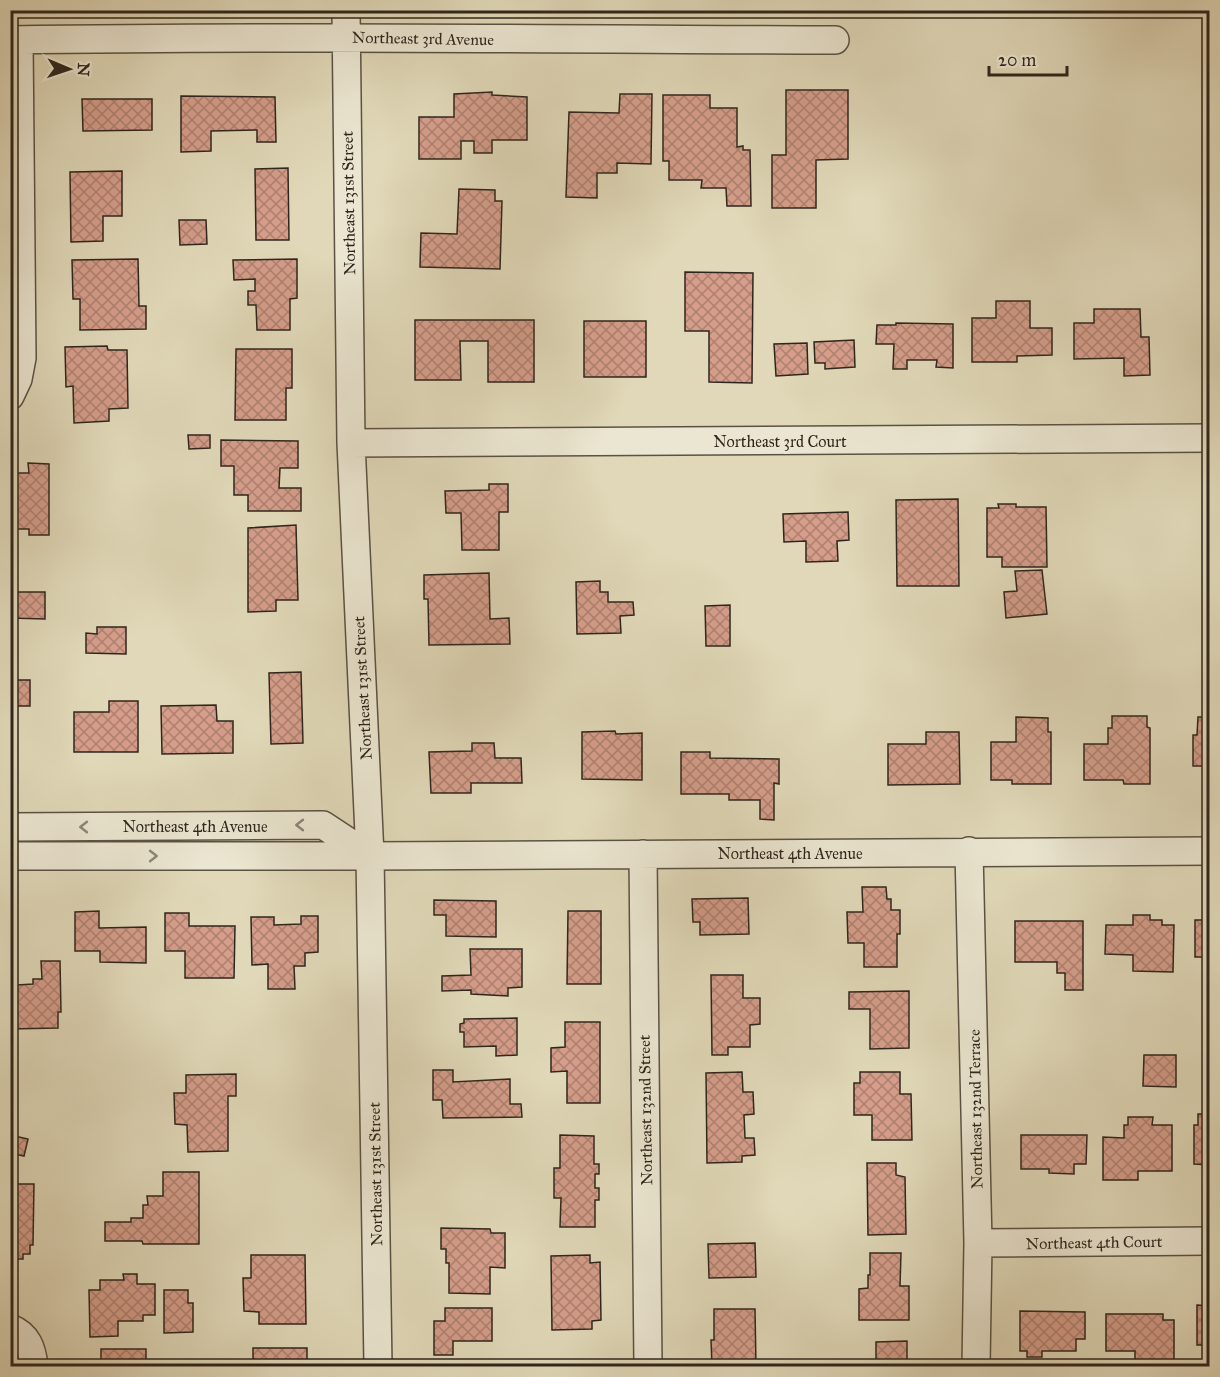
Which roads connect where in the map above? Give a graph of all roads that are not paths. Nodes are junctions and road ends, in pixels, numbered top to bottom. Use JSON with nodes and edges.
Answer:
{"nodes":[{"id":1,"x":346,"y":23,"type":"edge"},
{"id":2,"x":15,"y":40,"type":"edge"},
{"id":3,"x":835,"y":40,"type":"dead end"},
{"id":4,"x":10,"y":396,"type":"edge"},
{"id":5,"x":1209,"y":438,"type":"edge"},
{"id":6,"x":351,"y":443,"type":"junction"},
{"id":7,"x":10,"y":827,"type":"edge"},
{"id":8,"x":969,"y":851,"type":"junction"},
{"id":9,"x":1209,"y":851,"type":"edge"},
{"id":10,"x":643,"y":854,"type":"junction"},
{"id":11,"x":10,"y":856,"type":"edge"},
{"id":12,"x":370,"y":856,"type":"junction"},
{"id":13,"x":1209,"y":1241,"type":"edge"},
{"id":14,"x":978,"y":1243,"type":"junction"},
{"id":15,"x":10,"y":1328,"type":"edge"},
{"id":16,"x":34,"y":1366,"type":"edge"},
{"id":17,"x":378,"y":1366,"type":"edge"},
{"id":18,"x":648,"y":1366,"type":"edge"},
{"id":19,"x":976,"y":1366,"type":"edge"}],
"edges":[{"from":1,"to":2,"type":"street","name":"Northeast 3rd Avenue"},
{"from":1,"to":3,"type":"street","name":"Northeast 3rd Avenue"},
{"from":1,"to":6,"type":"street","name":"Northeast 131st Street"},
{"from":2,"to":4,"type":"street"},
{"from":5,"to":6,"type":"street","name":"Northeast 3rd Court"},
{"from":6,"to":12,"type":"street","name":"Northeast 131st Street"},
{"from":12,"to":7,"type":"street","name":"Northeast 4th Avenue","one_way":true},
{"from":8,"to":9,"type":"street","name":"Northeast 4th Avenue"},
{"from":8,"to":10,"type":"street","name":"Northeast 4th Avenue"},
{"from":8,"to":14,"type":"street","name":"Northeast 132nd Terrace"},
{"from":10,"to":12,"type":"street","name":"Northeast 4th Avenue"},
{"from":10,"to":18,"type":"street","name":"Northeast 132nd Street"},
{"from":11,"to":12,"type":"street","name":"Northeast 4th Avenue","one_way":true},
{"from":12,"to":17,"type":"street","name":"Northeast 131st Street"},
{"from":13,"to":14,"type":"street","name":"Northeast 4th Court"},
{"from":14,"to":19,"type":"street","name":"Northeast 132nd Terrace"},
{"from":15,"to":16,"type":"street"}]}
